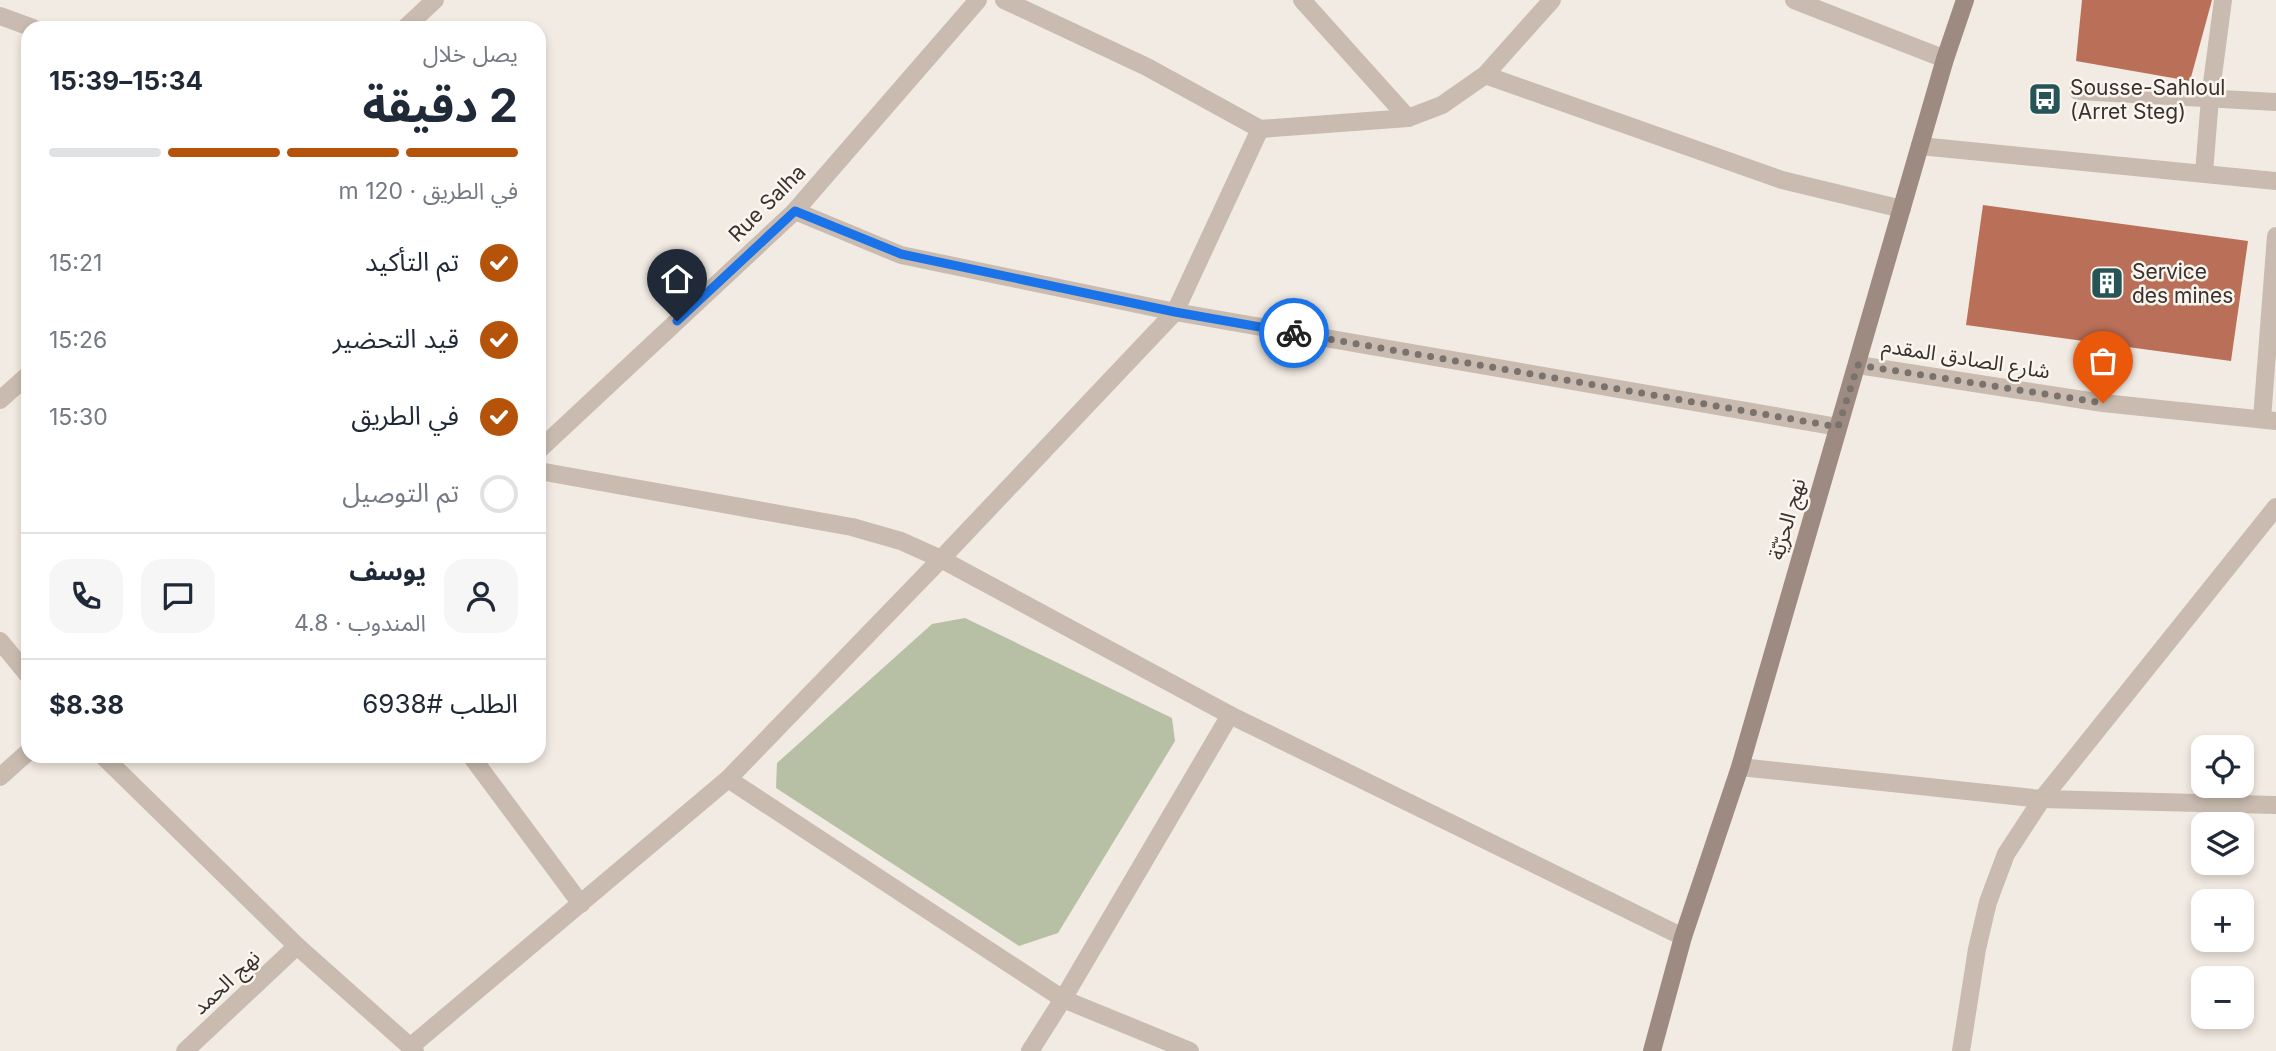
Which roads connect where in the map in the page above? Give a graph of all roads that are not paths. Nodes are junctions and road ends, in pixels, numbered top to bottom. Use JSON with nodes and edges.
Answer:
{"nodes":[{"id":1,"x":435,"y":0,"type":"edge"},
{"id":2,"x":978,"y":0,"type":"edge"},
{"id":3,"x":1004,"y":0,"type":"edge"},
{"id":4,"x":1302,"y":0,"type":"edge"},
{"id":5,"x":1552,"y":0,"type":"edge"},
{"id":6,"x":1794,"y":0,"type":"edge"},
{"id":7,"x":1965,"y":0,"type":"edge"},
{"id":8,"x":2223,"y":0,"type":"edge"},
{"id":9,"x":0,"y":16,"type":"edge"},
{"id":10,"x":412,"y":21,"type":"edge"},
{"id":11,"x":21,"y":24,"type":"edge"},
{"id":12,"x":1945,"y":59,"type":"junction"},
{"id":13,"x":1485,"y":75,"type":"junction"},
{"id":14,"x":2078,"y":91,"type":"dead end"},
{"id":15,"x":2210,"y":98,"type":"junction"},
{"id":16,"x":2276,"y":102,"type":"edge"},
{"id":17,"x":1408,"y":118,"type":"junction"},
{"id":18,"x":1260,"y":129,"type":"junction"},
{"id":19,"x":1920,"y":146,"type":"junction"},
{"id":20,"x":2204,"y":173,"type":"junction"},
{"id":21,"x":2276,"y":181,"type":"edge"},
{"id":22,"x":1902,"y":209,"type":"junction"},
{"id":23,"x":795,"y":211,"type":"junction"},
{"id":24,"x":2276,"y":236,"type":"edge"},
{"id":25,"x":1175,"y":312,"type":"junction"},
{"id":26,"x":1858,"y":365,"type":"junction"},
{"id":27,"x":21,"y":381,"type":"edge"},
{"id":28,"x":0,"y":400,"type":"edge"},
{"id":29,"x":2269,"y":420,"type":"edge"},
{"id":30,"x":1838,"y":427,"type":"junction"},
{"id":31,"x":546,"y":443,"type":"edge"},
{"id":32,"x":546,"y":472,"type":"edge"},
{"id":33,"x":2276,"y":507,"type":"edge"},
{"id":34,"x":942,"y":559,"type":"junction"},
{"id":35,"x":0,"y":641,"type":"edge"},
{"id":36,"x":21,"y":666,"type":"edge"},
{"id":37,"x":1230,"y":715,"type":"junction"},
{"id":38,"x":21,"y":758,"type":"edge"},
{"id":39,"x":110,"y":763,"type":"edge"},
{"id":40,"x":476,"y":763,"type":"edge"},
{"id":41,"x":1740,"y":766,"type":"junction"},
{"id":42,"x":0,"y":777,"type":"edge"},
{"id":43,"x":728,"y":779,"type":"junction"},
{"id":44,"x":2042,"y":799,"type":"junction"},
{"id":45,"x":2276,"y":805,"type":"edge"},
{"id":46,"x":581,"y":904,"type":"junction"},
{"id":47,"x":1683,"y":937,"type":"junction"},
{"id":48,"x":297,"y":946,"type":"junction"},
{"id":49,"x":1063,"y":999,"type":"junction"},
{"id":50,"x":413,"y":1049,"type":"edge"},
{"id":51,"x":186,"y":1051,"type":"edge"},
{"id":52,"x":1030,"y":1051,"type":"edge"},
{"id":53,"x":1190,"y":1051,"type":"edge"},
{"id":54,"x":1651,"y":1051,"type":"edge"},
{"id":55,"x":1961,"y":1051,"type":"edge"}],
"edges":[{"from":1,"to":10,"type":"street"},
{"from":2,"to":23,"type":"street","name":"Rue Salha"},
{"from":3,"to":18,"type":"street"},
{"from":4,"to":17,"type":"street"},
{"from":5,"to":13,"type":"street"},
{"from":6,"to":12,"type":"street"},
{"from":7,"to":12,"type":"main road","name":"نهج الحرّيّة"},
{"from":8,"to":15,"type":"street"},
{"from":9,"to":11,"type":"street"},
{"from":12,"to":19,"type":"main road","name":"نهج الحرّيّة"},
{"from":13,"to":17,"type":"street"},
{"from":13,"to":22,"type":"street"},
{"from":14,"to":15,"type":"street"},
{"from":15,"to":16,"type":"street"},
{"from":15,"to":20,"type":"street"},
{"from":17,"to":18,"type":"street"},
{"from":18,"to":25,"type":"street"},
{"from":19,"to":20,"type":"street"},
{"from":19,"to":22,"type":"main road","name":"نهج الحرّيّة"},
{"from":20,"to":21,"type":"street"},
{"from":22,"to":26,"type":"main road","name":"نهج الحرّيّة"},
{"from":23,"to":25,"type":"street"},
{"from":23,"to":31,"type":"street","name":"Rue Salha"},
{"from":24,"to":29,"type":"street"},
{"from":25,"to":30,"type":"street"},
{"from":25,"to":34,"type":"street"},
{"from":26,"to":29,"type":"street","name":"شارع الصادق المقدم"},
{"from":26,"to":30,"type":"main road","name":"نهج الحرّيّة"},
{"from":27,"to":28,"type":"street"},
{"from":30,"to":41,"type":"main road","name":"نهج الحرّيّة"},
{"from":32,"to":34,"type":"street"},
{"from":33,"to":44,"type":"street"},
{"from":34,"to":37,"type":"street"},
{"from":34,"to":43,"type":"street"},
{"from":35,"to":36,"type":"street"},
{"from":37,"to":47,"type":"street"},
{"from":37,"to":49,"type":"street"},
{"from":38,"to":42,"type":"street"},
{"from":39,"to":48,"type":"street"},
{"from":40,"to":46,"type":"street"},
{"from":41,"to":44,"type":"street"},
{"from":41,"to":47,"type":"main road","name":"نهج الحرّيّة"},
{"from":43,"to":46,"type":"street"},
{"from":43,"to":49,"type":"street"},
{"from":44,"to":45,"type":"street"},
{"from":44,"to":55,"type":"street"},
{"from":46,"to":50,"type":"street"},
{"from":47,"to":54,"type":"main road","name":"نهج الحرّيّة"},
{"from":48,"to":50,"type":"street"},
{"from":48,"to":51,"type":"street","name":"نهج الحمد"},
{"from":49,"to":52,"type":"street"},
{"from":49,"to":53,"type":"street"}]}
